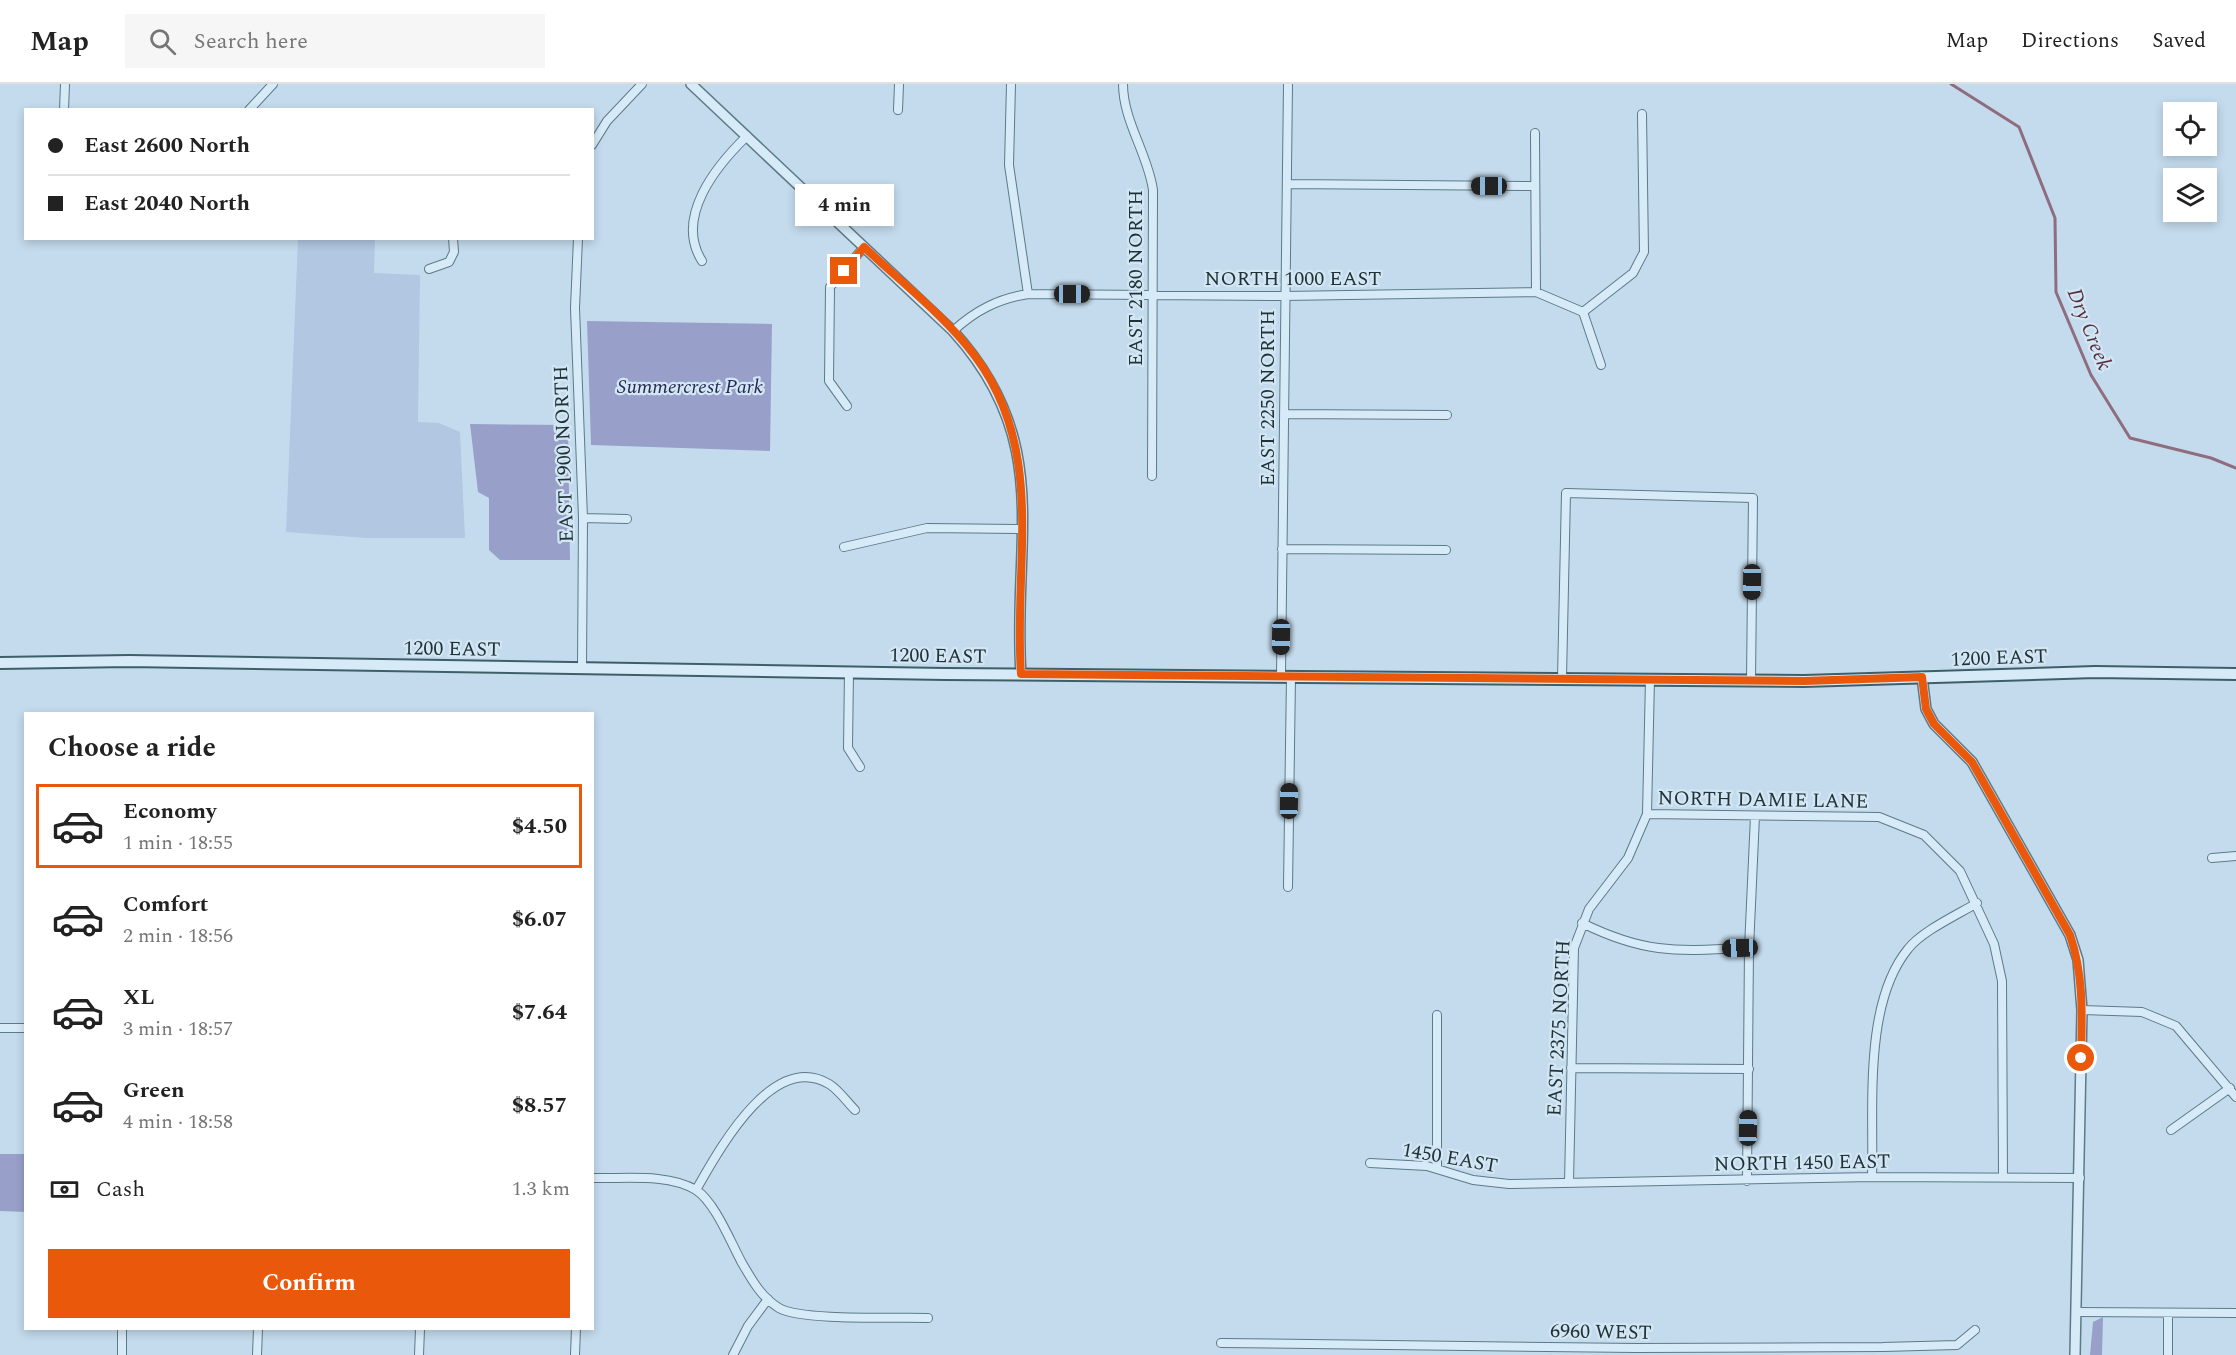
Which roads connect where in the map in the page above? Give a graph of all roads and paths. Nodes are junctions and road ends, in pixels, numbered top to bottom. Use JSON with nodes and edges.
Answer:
{"nodes":[{"id":1,"x":65,"y":84,"type":"edge"},
{"id":2,"x":273,"y":84,"type":"edge"},
{"id":3,"x":642,"y":84,"type":"edge"},
{"id":4,"x":691,"y":84,"type":"edge"},
{"id":5,"x":898,"y":84,"type":"edge"},
{"id":6,"x":1011,"y":84,"type":"edge"},
{"id":7,"x":1123,"y":84,"type":"edge"},
{"id":8,"x":1288,"y":84,"type":"edge"},
{"id":9,"x":64,"y":108,"type":"edge"},
{"id":10,"x":251,"y":108,"type":"edge"},
{"id":11,"x":898,"y":110,"type":"dead end"},
{"id":12,"x":1642,"y":114,"type":"dead end"},
{"id":13,"x":1535,"y":133,"type":"dead end"},
{"id":14,"x":747,"y":136,"type":"junction"},
{"id":15,"x":594,"y":142,"type":"edge"},
{"id":16,"x":1287,"y":184,"type":"junction"},
{"id":17,"x":1534,"y":186,"type":"junction"},
{"id":18,"x":453,"y":240,"type":"edge"},
{"id":19,"x":578,"y":240,"type":"edge"},
{"id":20,"x":864,"y":247,"type":"junction"},
{"id":21,"x":702,"y":261,"type":"dead end"},
{"id":22,"x":429,"y":268,"type":"dead end"},
{"id":23,"x":1536,"y":292,"type":"junction"},
{"id":24,"x":1028,"y":294,"type":"junction"},
{"id":25,"x":1152,"y":294,"type":"junction"},
{"id":26,"x":1284,"y":296,"type":"junction"},
{"id":27,"x":1583,"y":312,"type":"junction"},
{"id":28,"x":953,"y":331,"type":"junction"},
{"id":29,"x":1601,"y":365,"type":"dead end"},
{"id":30,"x":847,"y":406,"type":"dead end"},
{"id":31,"x":1284,"y":414,"type":"junction"},
{"id":32,"x":1447,"y":415,"type":"dead end"},
{"id":33,"x":1152,"y":476,"type":"dead end"},
{"id":34,"x":583,"y":518,"type":"junction"},
{"id":35,"x":627,"y":519,"type":"dead end"},
{"id":36,"x":1022,"y":528,"type":"junction"},
{"id":37,"x":844,"y":547,"type":"dead end"},
{"id":38,"x":1282,"y":549,"type":"junction"},
{"id":39,"x":1446,"y":550,"type":"dead end"},
{"id":40,"x":0,"y":663,"type":"edge"},
{"id":41,"x":582,"y":668,"type":"junction"},
{"id":42,"x":849,"y":672,"type":"junction"},
{"id":43,"x":1021,"y":674,"type":"junction"},
{"id":44,"x":2236,"y":674,"type":"edge"},
{"id":45,"x":1286,"y":676,"type":"junction"},
{"id":46,"x":1922,"y":677,"type":"junction"},
{"id":47,"x":1562,"y":678,"type":"junction"},
{"id":48,"x":1650,"y":680,"type":"junction"},
{"id":49,"x":1751,"y":681,"type":"junction"},
{"id":50,"x":860,"y":767,"type":"dead end"},
{"id":51,"x":1647,"y":814,"type":"junction"},
{"id":52,"x":1755,"y":816,"type":"junction"},
{"id":53,"x":2236,"y":856,"type":"edge"},
{"id":54,"x":2212,"y":858,"type":"dead end"},
{"id":55,"x":1288,"y":887,"type":"dead end"},
{"id":56,"x":1977,"y":903,"type":"junction"},
{"id":57,"x":1582,"y":923,"type":"junction"},
{"id":58,"x":1749,"y":948,"type":"junction"},
{"id":59,"x":2082,"y":1010,"type":"junction"},
{"id":60,"x":1437,"y":1015,"type":"dead end"},
{"id":61,"x":0,"y":1028,"type":"edge"},
{"id":62,"x":24,"y":1028,"type":"edge"},
{"id":63,"x":1571,"y":1068,"type":"junction"},
{"id":64,"x":1749,"y":1069,"type":"junction"},
{"id":65,"x":2230,"y":1088,"type":"junction"},
{"id":66,"x":2236,"y":1097,"type":"edge"},
{"id":67,"x":855,"y":1110,"type":"dead end"},
{"id":68,"x":2171,"y":1130,"type":"dead end"},
{"id":69,"x":1370,"y":1163,"type":"dead end"},
{"id":70,"x":1437,"y":1169,"type":"junction"},
{"id":71,"x":2002,"y":1176,"type":"junction"},
{"id":72,"x":1872,"y":1177,"type":"junction"},
{"id":73,"x":594,"y":1178,"type":"edge"},
{"id":74,"x":2080,"y":1178,"type":"junction"},
{"id":75,"x":1748,"y":1181,"type":"junction"},
{"id":76,"x":1569,"y":1183,"type":"junction"},
{"id":77,"x":1524,"y":1184,"type":"joint"},
{"id":78,"x":696,"y":1190,"type":"junction"},
{"id":79,"x":768,"y":1299,"type":"junction"},
{"id":80,"x":2076,"y":1312,"type":"junction"},
{"id":81,"x":2168,"y":1313,"type":"junction"},
{"id":82,"x":2236,"y":1313,"type":"edge"},
{"id":83,"x":928,"y":1318,"type":"dead end"},
{"id":84,"x":122,"y":1330,"type":"edge"},
{"id":85,"x":258,"y":1330,"type":"edge"},
{"id":86,"x":420,"y":1330,"type":"edge"},
{"id":87,"x":576,"y":1330,"type":"edge"},
{"id":88,"x":1975,"y":1330,"type":"dead end"},
{"id":89,"x":1221,"y":1343,"type":"dead end"},
{"id":90,"x":1340,"y":1346,"type":"junction"},
{"id":91,"x":1761,"y":1351,"type":"edge"},
{"id":92,"x":122,"y":1355,"type":"edge"},
{"id":93,"x":257,"y":1355,"type":"edge"},
{"id":94,"x":419,"y":1355,"type":"edge"},
{"id":95,"x":575,"y":1355,"type":"edge"},
{"id":96,"x":733,"y":1355,"type":"edge"},
{"id":97,"x":1340,"y":1355,"type":"edge"},
{"id":98,"x":2075,"y":1355,"type":"edge"},
{"id":99,"x":2168,"y":1355,"type":"edge"}],
"edges":[{"from":1,"to":9,"type":"street"},
{"from":2,"to":10,"type":"street"},
{"from":3,"to":15,"type":"street"},
{"from":4,"to":14,"type":"street"},
{"from":5,"to":11,"type":"street"},
{"from":6,"to":24,"type":"street"},
{"from":7,"to":25,"type":"street","name":"EAST 2180 NORTH"},
{"from":8,"to":16,"type":"street","name":"EAST 2250 NORTH"},
{"from":12,"to":27,"type":"street"},
{"from":13,"to":17,"type":"street"},
{"from":14,"to":20,"type":"street"},
{"from":14,"to":21,"type":"street"},
{"from":16,"to":17,"type":"street"},
{"from":16,"to":26,"type":"street","name":"EAST 2250 NORTH"},
{"from":17,"to":23,"type":"street"},
{"from":18,"to":22,"type":"street"},
{"from":19,"to":34,"type":"street","name":"EAST 1900 NORTH"},
{"from":20,"to":28,"type":"street"},
{"from":20,"to":30,"type":"street"},
{"from":23,"to":26,"type":"street","name":"NORTH 1000 EAST"},
{"from":23,"to":27,"type":"street","name":"NORTH 1000 EAST"},
{"from":24,"to":25,"type":"street","name":"NORTH 1000 EAST"},
{"from":24,"to":28,"type":"street","name":"NORTH 1000 EAST"},
{"from":25,"to":26,"type":"street","name":"NORTH 1000 EAST"},
{"from":25,"to":33,"type":"street","name":"EAST 2180 NORTH"},
{"from":26,"to":31,"type":"street","name":"EAST 2250 NORTH"},
{"from":27,"to":29,"type":"street"},
{"from":28,"to":36,"type":"street"},
{"from":31,"to":32,"type":"street"},
{"from":31,"to":38,"type":"street","name":"EAST 2250 NORTH"},
{"from":34,"to":35,"type":"street"},
{"from":34,"to":41,"type":"street","name":"EAST 1900 NORTH"},
{"from":36,"to":37,"type":"street"},
{"from":36,"to":43,"type":"street"},
{"from":38,"to":39,"type":"street"},
{"from":38,"to":45,"type":"street","name":"EAST 2250 NORTH"},
{"from":40,"to":41,"type":"main road","name":"1200 EAST"},
{"from":41,"to":42,"type":"main road","name":"1200 EAST"},
{"from":42,"to":43,"type":"main road","name":"1200 EAST"},
{"from":42,"to":50,"type":"street"},
{"from":43,"to":45,"type":"main road","name":"1200 EAST"},
{"from":44,"to":46,"type":"main road","name":"1200 EAST"},
{"from":45,"to":47,"type":"main road","name":"1200 EAST"},
{"from":45,"to":55,"type":"street","name":"EAST 2250 NORTH"},
{"from":46,"to":49,"type":"main road","name":"1200 EAST"},
{"from":46,"to":59,"type":"street"},
{"from":47,"to":48,"type":"main road","name":"1200 EAST"},
{"from":47,"to":49,"type":"street"},
{"from":48,"to":49,"type":"main road","name":"1200 EAST"},
{"from":48,"to":51,"type":"street","name":"EAST 2375 NORTH"},
{"from":51,"to":52,"type":"street","name":"NORTH DAMIE LANE"},
{"from":51,"to":57,"type":"street","name":"EAST 2375 NORTH"},
{"from":52,"to":56,"type":"street","name":"NORTH DAMIE LANE"},
{"from":52,"to":58,"type":"street"},
{"from":53,"to":54,"type":"street"},
{"from":56,"to":71,"type":"street","name":"NORTH DAMIE LANE"},
{"from":56,"to":72,"type":"street"},
{"from":57,"to":58,"type":"street"},
{"from":57,"to":63,"type":"street","name":"EAST 2375 NORTH"},
{"from":58,"to":64,"type":"street"},
{"from":59,"to":65,"type":"street"},
{"from":59,"to":74,"type":"street"},
{"from":60,"to":70,"type":"street"},
{"from":61,"to":62,"type":"street"},
{"from":63,"to":64,"type":"street"},
{"from":63,"to":76,"type":"street","name":"EAST 2375 NORTH"},
{"from":64,"to":75,"type":"street"},
{"from":65,"to":66,"type":"street"},
{"from":65,"to":68,"type":"street"},
{"from":67,"to":78,"type":"street"},
{"from":69,"to":70,"type":"street","name":"1450 EAST"},
{"from":70,"to":77,"type":"street","name":"1450 EAST"},
{"from":71,"to":72,"type":"street","name":"NORTH 1450 EAST"},
{"from":71,"to":74,"type":"street","name":"NORTH 1450 EAST"},
{"from":72,"to":75,"type":"street","name":"NORTH 1450 EAST"},
{"from":73,"to":78,"type":"street"},
{"from":74,"to":80,"type":"street"},
{"from":75,"to":76,"type":"street","name":"NORTH 1450 EAST"},
{"from":76,"to":77,"type":"street","name":"NORTH 1450 EAST"},
{"from":78,"to":79,"type":"street"},
{"from":79,"to":83,"type":"street"},
{"from":79,"to":96,"type":"street"},
{"from":80,"to":81,"type":"street"},
{"from":80,"to":98,"type":"street"},
{"from":81,"to":82,"type":"street"},
{"from":81,"to":99,"type":"street"},
{"from":84,"to":92,"type":"street"},
{"from":85,"to":93,"type":"street"},
{"from":86,"to":94,"type":"street"},
{"from":87,"to":95,"type":"street"},
{"from":88,"to":91,"type":"street","name":"6960 WEST"},
{"from":89,"to":90,"type":"street","name":"6960 WEST"},
{"from":90,"to":91,"type":"street","name":"6960 WEST"},
{"from":90,"to":97,"type":"street"}]}
